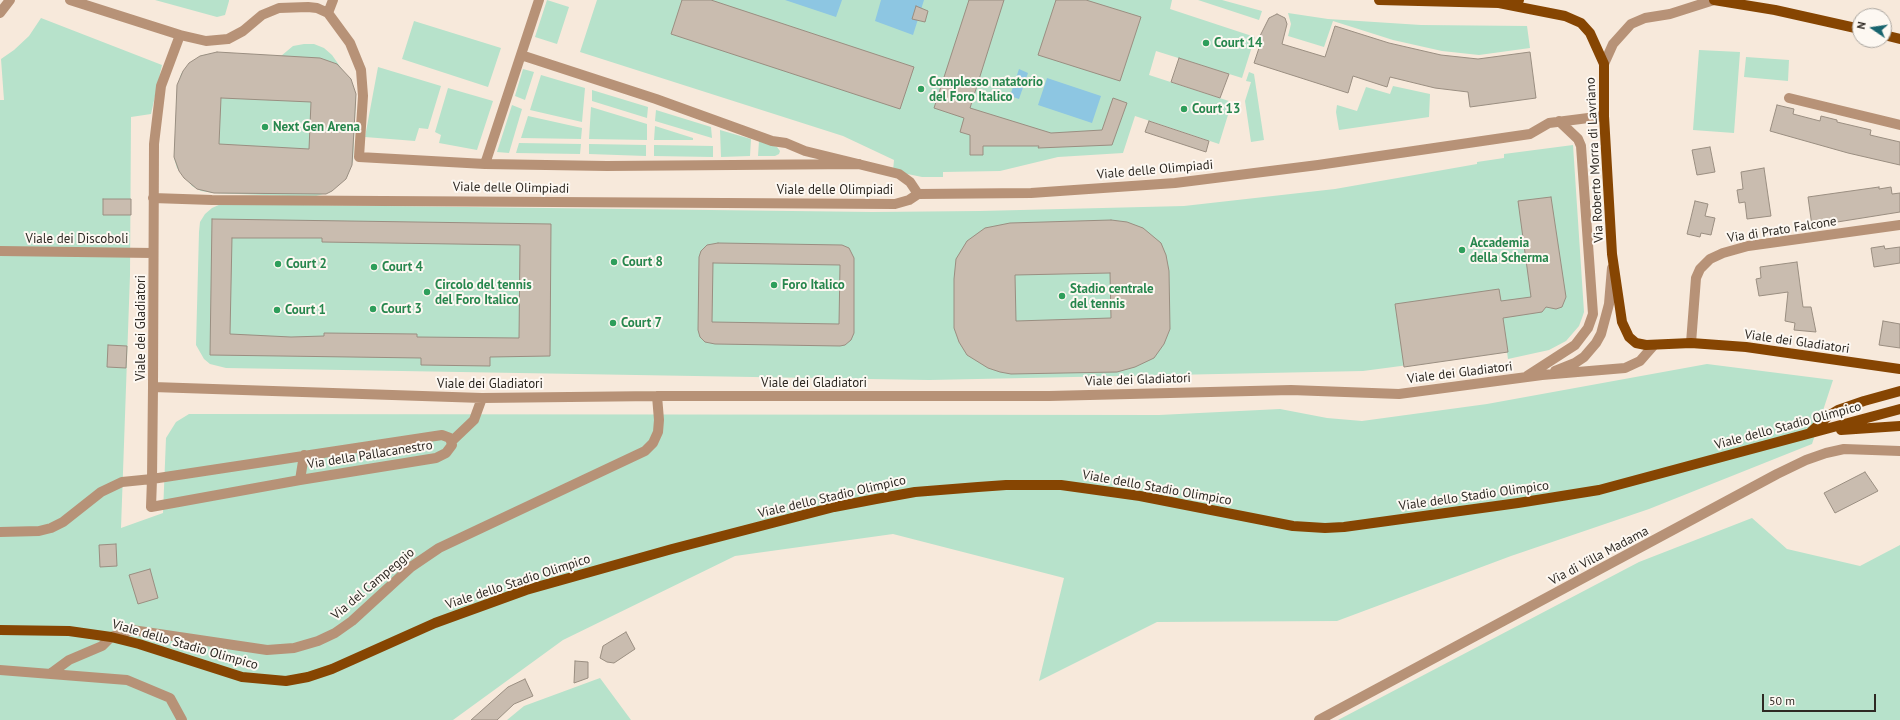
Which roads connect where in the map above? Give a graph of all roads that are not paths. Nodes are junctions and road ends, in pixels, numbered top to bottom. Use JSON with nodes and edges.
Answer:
{"nodes":[{"id":1,"x":10,"y":0,"type":"edge"},
{"id":2,"x":70,"y":0,"type":"edge"},
{"id":3,"x":333,"y":0,"type":"edge"},
{"id":4,"x":539,"y":0,"type":"edge"},
{"id":5,"x":1379,"y":0,"type":"edge"},
{"id":6,"x":1520,"y":0,"type":"edge"},
{"id":7,"x":1714,"y":0,"type":"edge"},
{"id":8,"x":1499,"y":3,"type":"junction"},
{"id":9,"x":0,"y":13,"type":"edge"},
{"id":10,"x":328,"y":13,"type":"junction"},
{"id":11,"x":1852,"y":27,"type":"edge"},
{"id":12,"x":180,"y":35,"type":"junction"},
{"id":13,"x":521,"y":55,"type":"junction"},
{"id":14,"x":1604,"y":64,"type":"junction"},
{"id":15,"x":1789,"y":98,"type":"dead end"},
{"id":16,"x":1604,"y":116,"type":"junction"},
{"id":17,"x":1559,"y":121,"type":"junction"},
{"id":18,"x":1900,"y":125,"type":"edge"},
{"id":19,"x":485,"y":164,"type":"junction"},
{"id":20,"x":859,"y":164,"type":"junction"},
{"id":21,"x":918,"y":194,"type":"junction"},
{"id":22,"x":153,"y":198,"type":"junction"},
{"id":23,"x":1900,"y":225,"type":"edge"},
{"id":24,"x":0,"y":252,"type":"edge"},
{"id":25,"x":153,"y":253,"type":"junction"},
{"id":26,"x":1612,"y":254,"type":"junction"},
{"id":27,"x":1691,"y":343,"type":"junction"},
{"id":28,"x":1654,"y":345,"type":"junction"},
{"id":29,"x":1900,"y":369,"type":"edge"},
{"id":30,"x":1542,"y":375,"type":"junction"},
{"id":31,"x":1524,"y":378,"type":"junction"},
{"id":32,"x":153,"y":387,"type":"junction"},
{"id":33,"x":1900,"y":391,"type":"edge"},
{"id":34,"x":657,"y":396,"type":"junction"},
{"id":35,"x":485,"y":398,"type":"junction"},
{"id":36,"x":1900,"y":409,"type":"edge"},
{"id":37,"x":1900,"y":426,"type":"edge"},
{"id":38,"x":1809,"y":433,"type":"junction"},
{"id":39,"x":452,"y":441,"type":"junction"},
{"id":40,"x":1900,"y":451,"type":"edge"},
{"id":41,"x":304,"y":455,"type":"junction"},
{"id":42,"x":152,"y":479,"type":"junction"},
{"id":43,"x":300,"y":480,"type":"junction"},
{"id":44,"x":0,"y":532,"type":"edge"},
{"id":45,"x":0,"y":630,"type":"edge"},
{"id":46,"x":111,"y":637,"type":"junction"},
{"id":47,"x":0,"y":670,"type":"edge"},
{"id":48,"x":50,"y":674,"type":"junction"},
{"id":49,"x":182,"y":720,"type":"edge"},
{"id":50,"x":1319,"y":720,"type":"edge"}],
"edges":[{"from":1,"to":9,"type":"street"},
{"from":2,"to":12,"type":"street"},
{"from":3,"to":10,"type":"street"},
{"from":4,"to":13,"type":"street"},
{"from":5,"to":8,"type":"main road"},
{"from":6,"to":8,"type":"main road"},
{"from":7,"to":11,"type":"main road"},
{"from":7,"to":14,"type":"street","name":"Via Roberto Morra di Lavriano"},
{"from":8,"to":14,"type":"main road","name":"Via Roberto Morra di Lavriano"},
{"from":10,"to":12,"type":"street"},
{"from":10,"to":19,"type":"street"},
{"from":12,"to":22,"type":"street","name":"Viale dei Gladiatori"},
{"from":13,"to":19,"type":"street"},
{"from":13,"to":20,"type":"street"},
{"from":14,"to":16,"type":"main road","name":"Via Roberto Morra di Lavriano"},
{"from":15,"to":18,"type":"street"},
{"from":16,"to":17,"type":"street","name":"Viale delle Olimpiadi"},
{"from":16,"to":26,"type":"main road","name":"Via Roberto Morra di Lavriano"},
{"from":17,"to":21,"type":"street","name":"Viale delle Olimpiadi"},
{"from":17,"to":31,"type":"street"},
{"from":19,"to":20,"type":"street"},
{"from":20,"to":21,"type":"street"},
{"from":21,"to":22,"type":"street","name":"Viale delle Olimpiadi"},
{"from":22,"to":25,"type":"street","name":"Viale dei Gladiatori"},
{"from":23,"to":27,"type":"street","name":"Via di Prato Falcone"},
{"from":24,"to":25,"type":"street","name":"Viale dei Discoboli"},
{"from":25,"to":32,"type":"street","name":"Viale dei Gladiatori"},
{"from":26,"to":28,"type":"main road","name":"Via Roberto Morra di Lavriano"},
{"from":26,"to":30,"type":"street","name":"Via Roberto Morra di Lavriano"},
{"from":27,"to":28,"type":"main road","name":"Via Roberto Morra di Lavriano"},
{"from":27,"to":29,"type":"main road","name":"Viale dei Gladiatori"},
{"from":28,"to":30,"type":"street","name":"Viale dei Gladiatori"},
{"from":30,"to":31,"type":"street","name":"Viale dei Gladiatori"},
{"from":31,"to":34,"type":"street","name":"Viale dei Gladiatori"},
{"from":32,"to":35,"type":"street","name":"Viale dei Gladiatori"},
{"from":32,"to":42,"type":"street","name":"Via della Pallacanestro"},
{"from":33,"to":38,"type":"main road"},
{"from":34,"to":35,"type":"street","name":"Viale dei Gladiatori"},
{"from":34,"to":46,"type":"street","name":"Via del Campeggio"},
{"from":35,"to":39,"type":"street"},
{"from":36,"to":38,"type":"main road","name":"Viale dello Stadio Olimpico"},
{"from":37,"to":38,"type":"main road"},
{"from":38,"to":46,"type":"main road","name":"Viale dello Stadio Olimpico"},
{"from":39,"to":41,"type":"street","name":"Via della Pallacanestro"},
{"from":39,"to":43,"type":"street","name":"Via della Pallacanestro"},
{"from":40,"to":50,"type":"street","name":"Via di Villa Madama"},
{"from":41,"to":42,"type":"street","name":"Via della Pallacanestro"},
{"from":41,"to":43,"type":"street"},
{"from":42,"to":43,"type":"street","name":"Via della Pallacanestro"},
{"from":42,"to":44,"type":"street","name":"Via della Pallacanestro"},
{"from":45,"to":46,"type":"main road","name":"Viale dello Stadio Olimpico"},
{"from":46,"to":48,"type":"street"},
{"from":47,"to":48,"type":"street"},
{"from":48,"to":49,"type":"street"}]}
